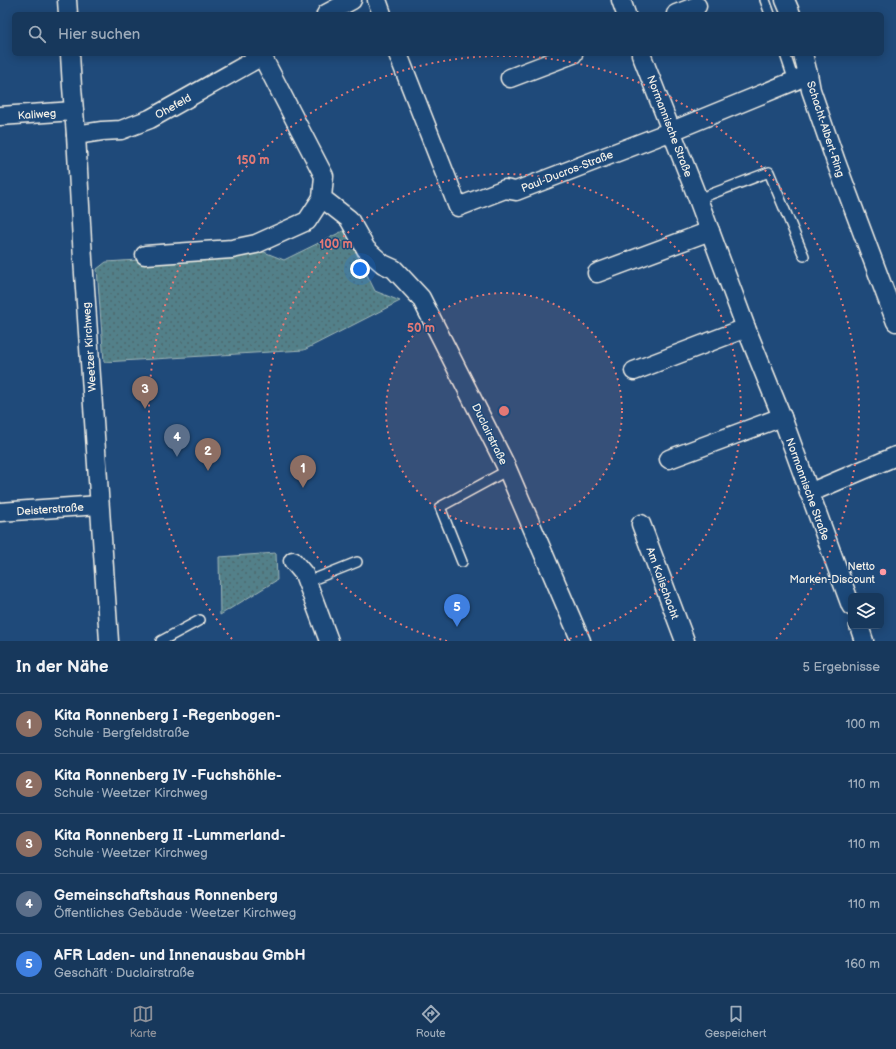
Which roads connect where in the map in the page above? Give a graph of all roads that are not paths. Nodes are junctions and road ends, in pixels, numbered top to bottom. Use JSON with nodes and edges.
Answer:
{"nodes":[{"id":1,"x":67,"y":0,"type":"edge"},
{"id":2,"x":352,"y":0,"type":"edge"},
{"id":3,"x":377,"y":0,"type":"edge"},
{"id":4,"x":621,"y":0,"type":"edge"},
{"id":5,"x":765,"y":0,"type":"edge"},
{"id":6,"x":785,"y":0,"type":"edge"},
{"id":7,"x":697,"y":6,"type":"dead end"},
{"id":8,"x":68,"y":12,"type":"edge"},
{"id":9,"x":330,"y":12,"type":"edge"},
{"id":10,"x":381,"y":12,"type":"edge"},
{"id":11,"x":625,"y":12,"type":"edge"},
{"id":12,"x":681,"y":12,"type":"edge"},
{"id":13,"x":769,"y":12,"type":"edge"},
{"id":14,"x":790,"y":12,"type":"edge"},
{"id":15,"x":70,"y":56,"type":"edge"},
{"id":16,"x":262,"y":56,"type":"edge"},
{"id":17,"x":264,"y":56,"type":"edge"},
{"id":18,"x":399,"y":56,"type":"edge"},
{"id":19,"x":568,"y":56,"type":"edge"},
{"id":20,"x":642,"y":56,"type":"edge"},
{"id":21,"x":785,"y":56,"type":"edge"},
{"id":22,"x":803,"y":56,"type":"edge"},
{"id":23,"x":801,"y":77,"type":"junction"},
{"id":24,"x":510,"y":78,"type":"dead end"},
{"id":25,"x":74,"y":112,"type":"junction"},
{"id":26,"x":0,"y":116,"type":"edge"},
{"id":27,"x":672,"y":131,"type":"junction"},
{"id":28,"x":76,"y":135,"type":"junction"},
{"id":29,"x":322,"y":198,"type":"junction"},
{"id":30,"x":698,"y":199,"type":"junction"},
{"id":31,"x":710,"y":231,"type":"junction"},
{"id":32,"x":146,"y":255,"type":"dead end"},
{"id":33,"x":804,"y":256,"type":"dead end"},
{"id":34,"x":597,"y":273,"type":"dead end"},
{"id":35,"x":896,"y":322,"type":"edge"},
{"id":36,"x":746,"y":328,"type":"junction"},
{"id":37,"x":634,"y":371,"type":"dead end"},
{"id":38,"x":782,"y":417,"type":"junction"},
{"id":39,"x":896,"y":456,"type":"edge"},
{"id":40,"x":669,"y":459,"type":"dead end"},
{"id":41,"x":508,"y":470,"type":"junction"},
{"id":42,"x":809,"y":493,"type":"junction"},
{"id":43,"x":99,"y":505,"type":"junction"},
{"id":44,"x":0,"y":512,"type":"edge"},
{"id":45,"x":641,"y":524,"type":"dead end"},
{"id":46,"x":293,"y":561,"type":"dead end"},
{"id":47,"x":357,"y":562,"type":"dead end"},
{"id":48,"x":462,"y":562,"type":"dead end"},
{"id":49,"x":307,"y":582,"type":"junction"},
{"id":50,"x":848,"y":598,"type":"edge"},
{"id":51,"x":200,"y":620,"type":"dead end"},
{"id":52,"x":859,"y":629,"type":"edge"},
{"id":53,"x":109,"y":641,"type":"edge"},
{"id":54,"x":161,"y":641,"type":"edge"},
{"id":55,"x":329,"y":641,"type":"edge"},
{"id":56,"x":581,"y":641,"type":"edge"},
{"id":57,"x":685,"y":641,"type":"edge"},
{"id":58,"x":864,"y":641,"type":"edge"}],
"edges":[{"from":1,"to":8,"type":"street"},
{"from":2,"to":9,"type":"street"},
{"from":3,"to":10,"type":"street"},
{"from":4,"to":11,"type":"street"},
{"from":5,"to":13,"type":"lane"},
{"from":6,"to":14,"type":"street"},
{"from":7,"to":12,"type":"street"},
{"from":15,"to":25,"type":"street","name":"Weetzer Kirchweg"},
{"from":16,"to":28,"type":"street","name":"Ohefeld"},
{"from":17,"to":29,"type":"street","name":"Ohefeld"},
{"from":18,"to":27,"type":"street","name":"Paul-Ducros-Straße"},
{"from":19,"to":24,"type":"street"},
{"from":20,"to":27,"type":"street","name":"Normannische Straße"},
{"from":21,"to":23,"type":"lane"},
{"from":22,"to":23,"type":"street"},
{"from":23,"to":27,"type":"street","name":"Schacht-Albert-Ring"},
{"from":23,"to":35,"type":"street","name":"Schacht-Albert-Ring"},
{"from":25,"to":26,"type":"street","name":"Kaliweg"},
{"from":25,"to":28,"type":"street","name":"Weetzer Kirchweg"},
{"from":27,"to":30,"type":"street","name":"Normannische Straße"},
{"from":28,"to":43,"type":"street","name":"Weetzer Kirchweg"},
{"from":29,"to":32,"type":"street","name":"Ohefeld"},
{"from":29,"to":41,"type":"street","name":"Duclairstraße"},
{"from":30,"to":31,"type":"street","name":"Normannische Straße"},
{"from":30,"to":33,"type":"lane"},
{"from":31,"to":34,"type":"street"},
{"from":31,"to":36,"type":"street","name":"Normannische Straße"},
{"from":36,"to":37,"type":"street"},
{"from":36,"to":38,"type":"street","name":"Normannische Straße"},
{"from":38,"to":40,"type":"street"},
{"from":38,"to":42,"type":"street","name":"Normannische Straße"},
{"from":39,"to":42,"type":"street"},
{"from":41,"to":48,"type":"lane"},
{"from":41,"to":56,"type":"street","name":"Duclairstraße"},
{"from":42,"to":50,"type":"street","name":"Normannische Straße"},
{"from":43,"to":44,"type":"street","name":"Deisterstraße"},
{"from":43,"to":53,"type":"street","name":"Weetzer Kirchweg"},
{"from":45,"to":57,"type":"street","name":"Am Kalischacht"},
{"from":46,"to":49,"type":"street"},
{"from":47,"to":49,"type":"lane"},
{"from":49,"to":55,"type":"street"},
{"from":51,"to":54,"type":"lane"},
{"from":52,"to":58,"type":"street"}]}
